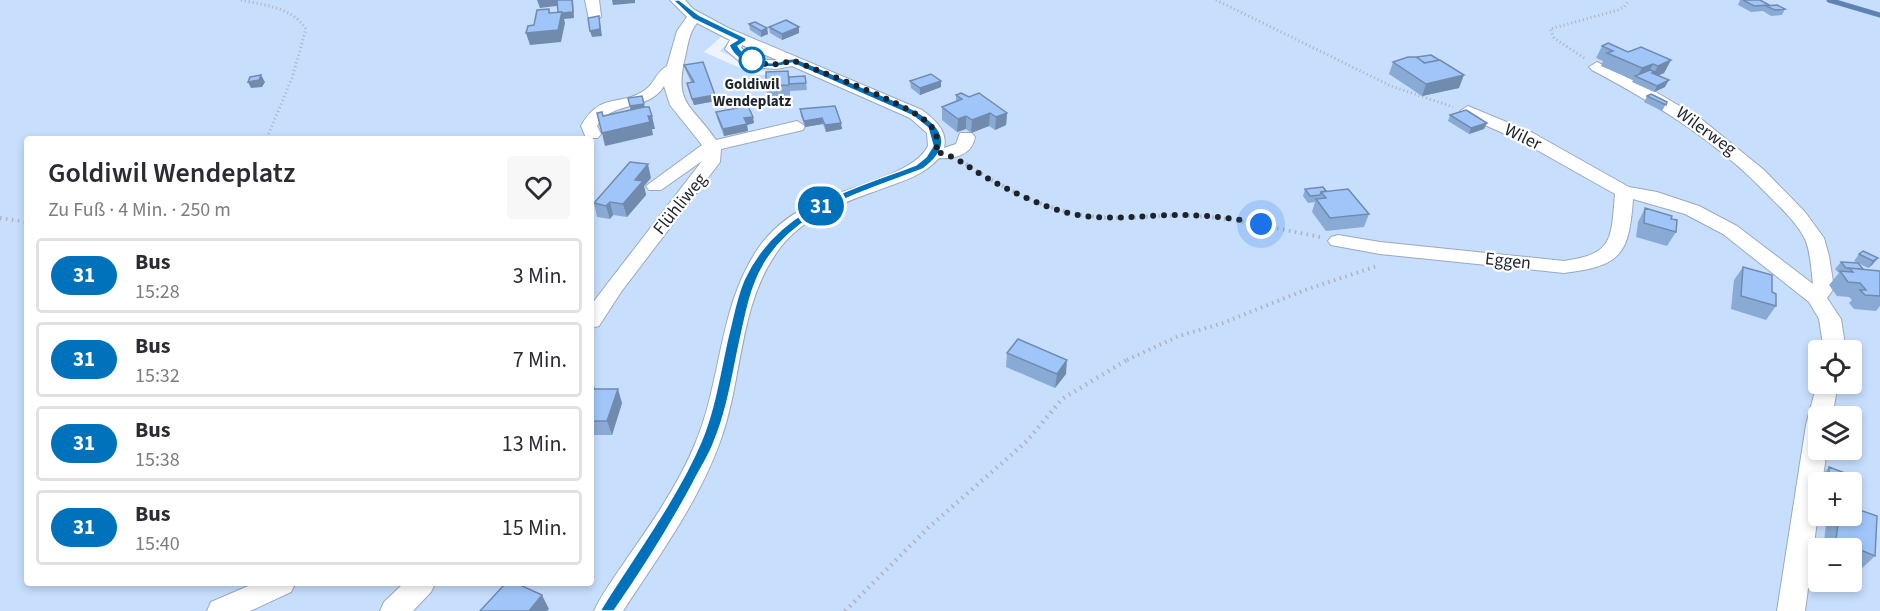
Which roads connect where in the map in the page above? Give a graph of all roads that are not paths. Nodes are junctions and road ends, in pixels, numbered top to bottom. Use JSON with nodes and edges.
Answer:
{"nodes":[{"id":1,"x":592,"y":0,"type":"edge"},
{"id":2,"x":677,"y":0,"type":"edge"},
{"id":3,"x":594,"y":16,"type":"edge"},
{"id":4,"x":696,"y":17,"type":"junction"},
{"id":5,"x":1597,"y":67,"type":"road end"},
{"id":6,"x":673,"y":69,"type":"junction"},
{"id":7,"x":1468,"y":111,"type":"edge"},
{"id":8,"x":797,"y":126,"type":"dead end"},
{"id":9,"x":592,"y":134,"type":"dead end"},
{"id":10,"x":966,"y":137,"type":"dead end"},
{"id":11,"x":712,"y":146,"type":"junction"},
{"id":12,"x":943,"y":153,"type":"junction"},
{"id":13,"x":655,"y":186,"type":"dead end"},
{"id":14,"x":1624,"y":192,"type":"junction"},
{"id":15,"x":1338,"y":241,"type":"road end"},
{"id":16,"x":1816,"y":297,"type":"junction"},
{"id":17,"x":594,"y":314,"type":"edge"},
{"id":18,"x":1835,"y":340,"type":"edge"},
{"id":19,"x":1813,"y":460,"type":"edge"},
{"id":20,"x":277,"y":586,"type":"edge"},
{"id":21,"x":419,"y":586,"type":"edge"},
{"id":22,"x":221,"y":611,"type":"edge"},
{"id":23,"x":394,"y":611,"type":"edge"},
{"id":24,"x":608,"y":611,"type":"edge"},
{"id":25,"x":1791,"y":611,"type":"edge"}],
"edges":[{"from":1,"to":3,"type":"street"},
{"from":2,"to":4,"type":"street"},
{"from":4,"to":6,"type":"street"},
{"from":4,"to":12,"type":"street"},
{"from":5,"to":16,"type":"street","name":"Wilerweg"},
{"from":6,"to":9,"type":"street"},
{"from":6,"to":11,"type":"street"},
{"from":7,"to":14,"type":"street","name":"Wiler"},
{"from":8,"to":11,"type":"street"},
{"from":10,"to":12,"type":"street"},
{"from":11,"to":13,"type":"street"},
{"from":11,"to":17,"type":"street","name":"Flühliweg"},
{"from":12,"to":24,"type":"street"},
{"from":14,"to":15,"type":"street","name":"Eggen"},
{"from":14,"to":16,"type":"street","name":"Wiler"},
{"from":16,"to":18,"type":"street"},
{"from":19,"to":25,"type":"street"},
{"from":20,"to":22,"type":"street"},
{"from":21,"to":23,"type":"street"}]}
